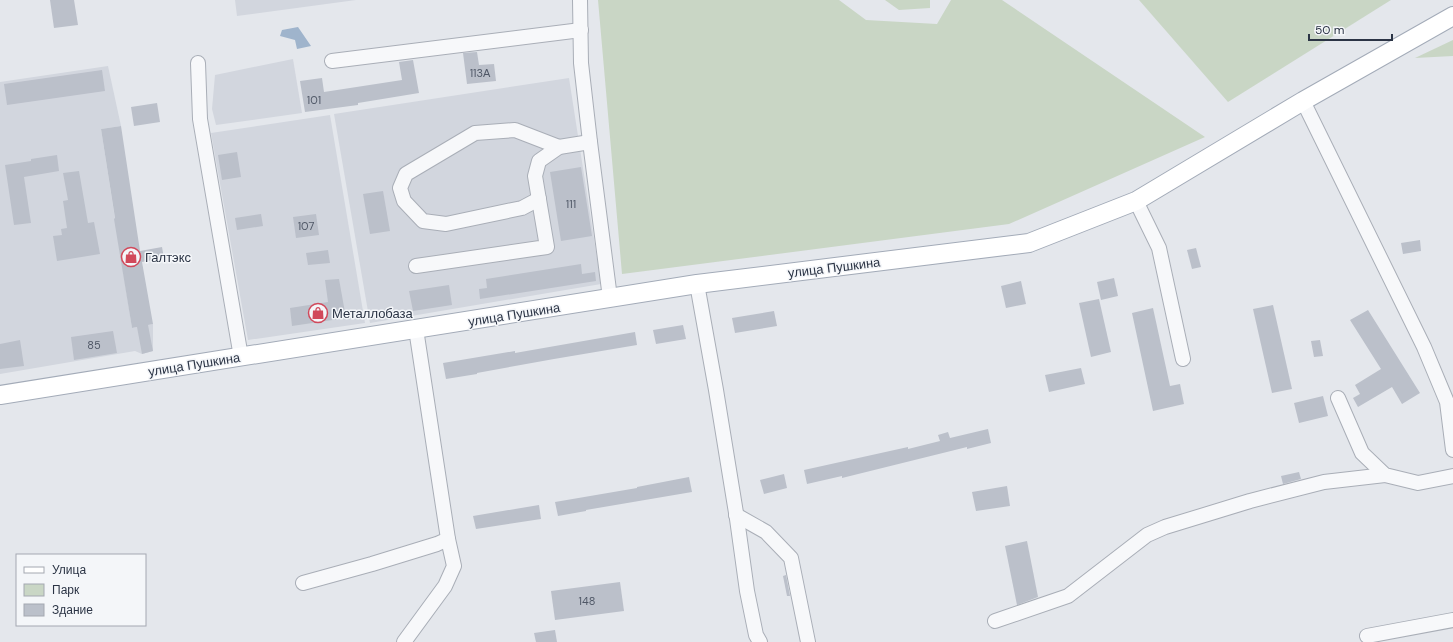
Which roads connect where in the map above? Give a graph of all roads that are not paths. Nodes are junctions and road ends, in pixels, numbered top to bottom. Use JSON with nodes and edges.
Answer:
{"nodes":[{"id":1,"x":580,"y":0,"type":"edge"},
{"id":2,"x":1453,"y":16,"type":"edge"},
{"id":3,"x":581,"y":30,"type":"junction"},
{"id":4,"x":332,"y":61,"type":"dead end"},
{"id":5,"x":198,"y":63,"type":"dead end"},
{"id":6,"x":1303,"y":101,"type":"junction"},
{"id":7,"x":590,"y":142,"type":"junction"},
{"id":8,"x":559,"y":147,"type":"junction"},
{"id":9,"x":539,"y":199,"type":"junction"},
{"id":10,"x":1136,"y":201,"type":"junction"},
{"id":11,"x":416,"y":266,"type":"dead end"},
{"id":12,"x":697,"y":284,"type":"junction"},
{"id":13,"x":610,"y":298,"type":"junction"},
{"id":14,"x":416,"y":329,"type":"junction"},
{"id":15,"x":241,"y":357,"type":"junction"},
{"id":16,"x":1183,"y":359,"type":"dead end"},
{"id":17,"x":0,"y":395,"type":"edge"},
{"id":18,"x":1338,"y":398,"type":"dead end"},
{"id":19,"x":1453,"y":450,"type":"edge"},
{"id":20,"x":1385,"y":475,"type":"junction"},
{"id":21,"x":1453,"y":476,"type":"edge"},
{"id":22,"x":736,"y":515,"type":"junction"},
{"id":23,"x":448,"y":539,"type":"junction"},
{"id":24,"x":303,"y":583,"type":"dead end"},
{"id":25,"x":1453,"y":620,"type":"edge"},
{"id":26,"x":995,"y":621,"type":"dead end"},
{"id":27,"x":1367,"y":636,"type":"dead end"},
{"id":28,"x":758,"y":640,"type":"edge"},
{"id":29,"x":404,"y":642,"type":"edge"},
{"id":30,"x":808,"y":642,"type":"edge"}],
"edges":[{"from":1,"to":3,"type":"lane"},
{"from":2,"to":6,"type":"main road","name":"улица Пушкина"},
{"from":3,"to":4,"type":"lane"},
{"from":3,"to":7,"type":"lane"},
{"from":5,"to":15,"type":"lane"},
{"from":6,"to":10,"type":"main road","name":"улица Пушкина"},
{"from":6,"to":19,"type":"lane"},
{"from":7,"to":8,"type":"lane"},
{"from":7,"to":13,"type":"lane"},
{"from":8,"to":9,"type":"lane"},
{"from":8,"to":9,"type":"lane"},
{"from":9,"to":11,"type":"lane"},
{"from":10,"to":12,"type":"main road","name":"улица Пушкина"},
{"from":10,"to":16,"type":"lane"},
{"from":12,"to":13,"type":"main road","name":"улица Пушкина"},
{"from":12,"to":22,"type":"lane"},
{"from":13,"to":14,"type":"main road","name":"улица Пушкина"},
{"from":14,"to":15,"type":"main road","name":"улица Пушкина"},
{"from":14,"to":23,"type":"lane"},
{"from":15,"to":17,"type":"main road","name":"улица Пушкина"},
{"from":18,"to":20,"type":"lane"},
{"from":20,"to":21,"type":"lane"},
{"from":20,"to":26,"type":"lane"},
{"from":22,"to":28,"type":"lane"},
{"from":22,"to":30,"type":"lane"},
{"from":23,"to":24,"type":"lane"},
{"from":23,"to":29,"type":"lane"},
{"from":25,"to":27,"type":"lane"}]}
